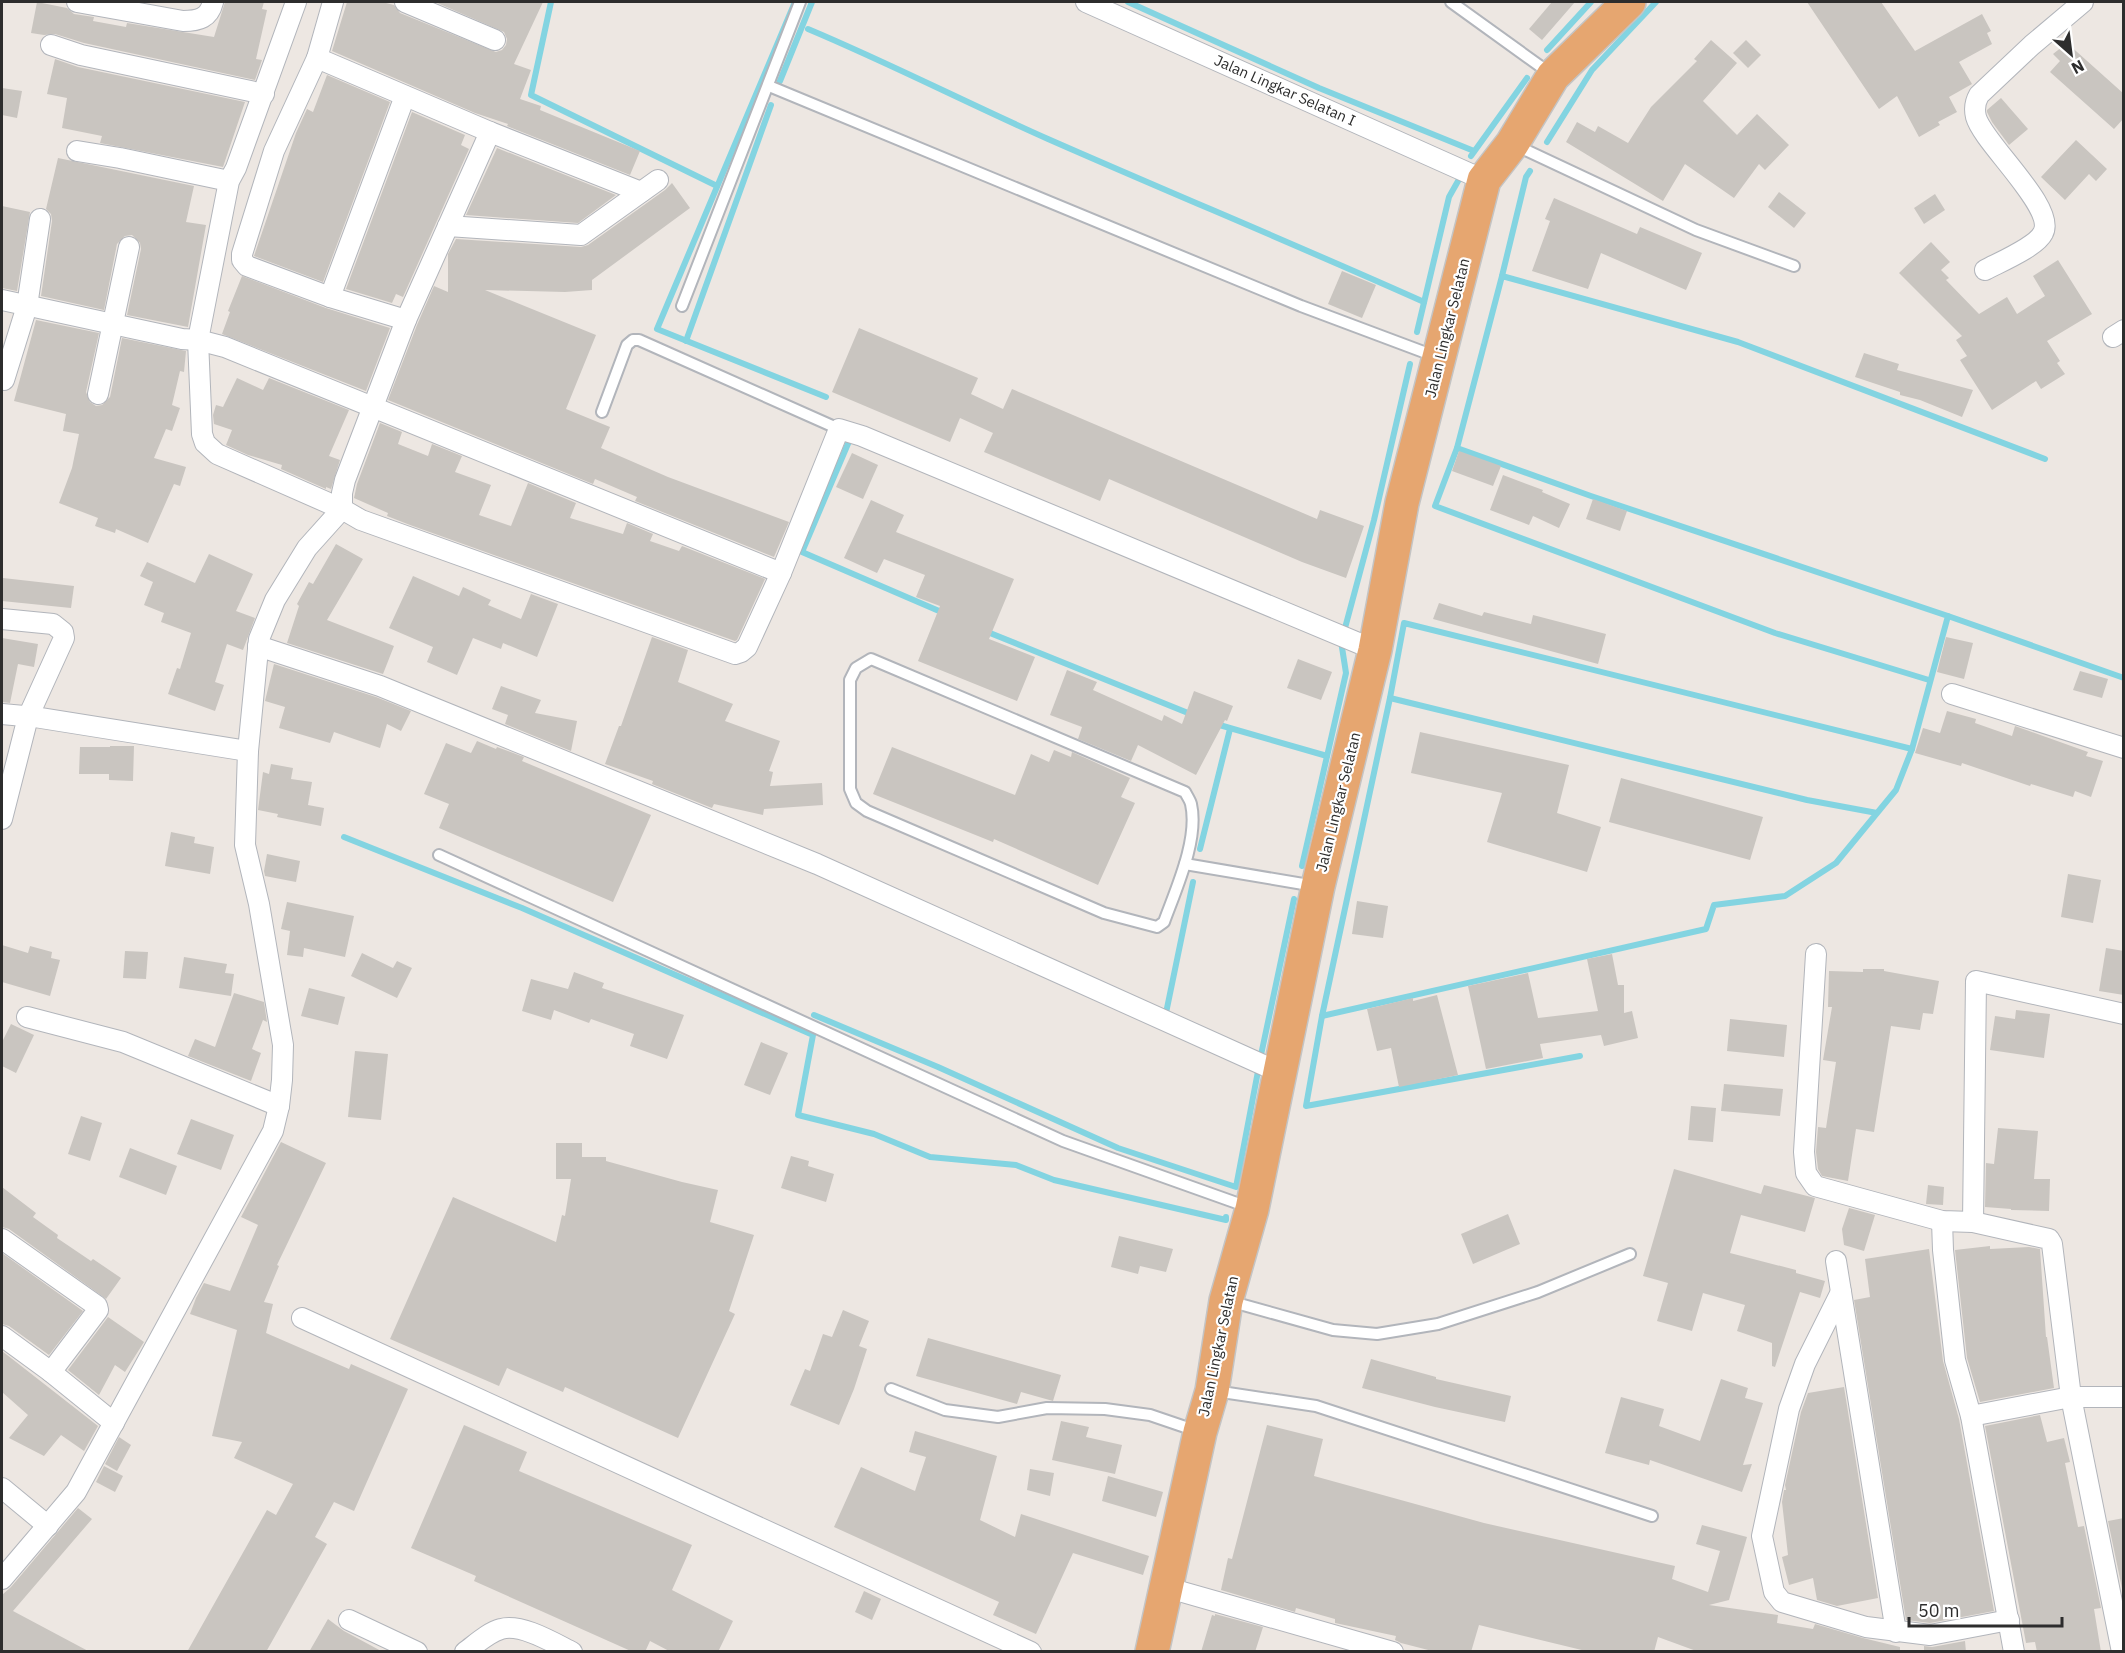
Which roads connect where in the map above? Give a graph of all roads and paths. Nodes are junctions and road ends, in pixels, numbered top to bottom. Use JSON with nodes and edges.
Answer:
{"nodes":[{"id":1,"x":76,"y":2,"type":"edge"},
{"id":2,"x":213,"y":2,"type":"edge"},
{"id":3,"x":296,"y":2,"type":"edge"},
{"id":4,"x":333,"y":2,"type":"edge"},
{"id":5,"x":405,"y":2,"type":"edge"},
{"id":6,"x":800,"y":2,"type":"edge"},
{"id":7,"x":1086,"y":2,"type":"edge"},
{"id":8,"x":1451,"y":2,"type":"edge"},
{"id":9,"x":1629,"y":2,"type":"edge"},
{"id":10,"x":2083,"y":2,"type":"edge"},
{"id":11,"x":495,"y":40,"type":"dead end"},
{"id":12,"x":51,"y":45,"type":"dead end"},
{"id":13,"x":317,"y":58,"type":"junction"},
{"id":14,"x":1553,"y":76,"type":"junction"},
{"id":15,"x":769,"y":86,"type":"junction"},
{"id":16,"x":264,"y":94,"type":"junction"},
{"id":17,"x":405,"y":96,"type":"junction"},
{"id":18,"x":490,"y":132,"type":"junction"},
{"id":19,"x":1512,"y":144,"type":"junction"},
{"id":20,"x":77,"y":151,"type":"dead end"},
{"id":21,"x":658,"y":180,"type":"dead end"},
{"id":22,"x":1484,"y":180,"type":"junction"},
{"id":23,"x":229,"y":181,"type":"junction"},
{"id":24,"x":641,"y":192,"type":"junction"},
{"id":25,"x":40,"y":219,"type":"dead end"},
{"id":26,"x":448,"y":226,"type":"junction"},
{"id":27,"x":129,"y":247,"type":"dead end"},
{"id":28,"x":1794,"y":266,"type":"dead end"},
{"id":29,"x":1986,"y":270,"type":"dead end"},
{"id":30,"x":330,"y":297,"type":"junction"},
{"id":31,"x":2,"y":300,"type":"edge"},
{"id":32,"x":27,"y":306,"type":"junction"},
{"id":33,"x":682,"y":306,"type":"dead end"},
{"id":34,"x":406,"y":320,"type":"junction"},
{"id":35,"x":113,"y":323,"type":"junction"},
{"id":36,"x":201,"y":341,"type":"junction"},
{"id":37,"x":1440,"y":358,"type":"junction"},
{"id":38,"x":4,"y":380,"type":"dead end"},
{"id":39,"x":98,"y":394,"type":"dead end"},
{"id":40,"x":373,"y":408,"type":"junction"},
{"id":41,"x":602,"y":412,"type":"dead end"},
{"id":42,"x":840,"y":429,"type":"junction"},
{"id":43,"x":342,"y":509,"type":"junction"},
{"id":44,"x":781,"y":573,"type":"junction"},
{"id":45,"x":2,"y":619,"type":"edge"},
{"id":46,"x":258,"y":646,"type":"junction"},
{"id":47,"x":1375,"y":650,"type":"junction"},
{"id":48,"x":1952,"y":694,"type":"dead end"},
{"id":49,"x":2,"y":714,"type":"edge"},
{"id":50,"x":38,"y":718,"type":"junction"},
{"id":51,"x":2124,"y":748,"type":"edge"},
{"id":52,"x":248,"y":751,"type":"junction"},
{"id":53,"x":2,"y":819,"type":"edge"},
{"id":54,"x":439,"y":855,"type":"dead end"},
{"id":55,"x":1185,"y":864,"type":"junction"},
{"id":56,"x":1318,"y":886,"type":"junction"},
{"id":57,"x":1816,"y":954,"type":"dead end"},
{"id":58,"x":2124,"y":1014,"type":"edge"},
{"id":59,"x":27,"y":1017,"type":"dead end"},
{"id":60,"x":1279,"y":1072,"type":"junction"},
{"id":61,"x":279,"y":1106,"type":"junction"},
{"id":62,"x":1252,"y":1209,"type":"junction"},
{"id":63,"x":1942,"y":1221,"type":"junction"},
{"id":64,"x":1972,"y":1222,"type":"junction"},
{"id":65,"x":2,"y":1239,"type":"edge"},
{"id":66,"x":1630,"y":1254,"type":"dead end"},
{"id":67,"x":1836,"y":1261,"type":"dead end"},
{"id":68,"x":1840,"y":1292,"type":"junction"},
{"id":69,"x":1226,"y":1300,"type":"junction"},
{"id":70,"x":302,"y":1318,"type":"dead end"},
{"id":71,"x":2,"y":1336,"type":"edge"},
{"id":72,"x":51,"y":1372,"type":"junction"},
{"id":73,"x":891,"y":1389,"type":"dead end"},
{"id":74,"x":1212,"y":1391,"type":"junction"},
{"id":75,"x":2071,"y":1397,"type":"junction"},
{"id":76,"x":2124,"y":1397,"type":"edge"},
{"id":77,"x":1971,"y":1416,"type":"junction"},
{"id":78,"x":114,"y":1423,"type":"junction"},
{"id":79,"x":1200,"y":1432,"type":"junction"},
{"id":80,"x":2,"y":1488,"type":"edge"},
{"id":81,"x":1652,"y":1516,"type":"dead end"},
{"id":82,"x":48,"y":1526,"type":"junction"},
{"id":83,"x":2,"y":1579,"type":"edge"},
{"id":84,"x":1166,"y":1587,"type":"junction"},
{"id":85,"x":349,"y":1620,"type":"dead end"},
{"id":86,"x":2009,"y":1620,"type":"junction"},
{"id":87,"x":1896,"y":1632,"type":"junction"},
{"id":88,"x":417,"y":1652,"type":"edge"},
{"id":89,"x":465,"y":1652,"type":"edge"},
{"id":90,"x":572,"y":1652,"type":"edge"},
{"id":91,"x":1031,"y":1652,"type":"edge"},
{"id":92,"x":1152,"y":1652,"type":"edge"},
{"id":93,"x":1393,"y":1652,"type":"edge"},
{"id":94,"x":2014,"y":1652,"type":"edge"},
{"id":95,"x":2122,"y":1652,"type":"edge"}],
"edges":[{"from":1,"to":2,"type":"street"},
{"from":3,"to":16,"type":"street"},
{"from":4,"to":13,"type":"street"},
{"from":5,"to":11,"type":"street"},
{"from":6,"to":15,"type":"lane"},
{"from":7,"to":22,"type":"street","name":"Jalan Lingkar Selatan I"},
{"from":8,"to":14,"type":"lane"},
{"from":9,"to":14,"type":"highway","name":"Jalan Lingkar Selatan"},
{"from":10,"to":29,"type":"street"},
{"from":12,"to":16,"type":"street"},
{"from":13,"to":17,"type":"street"},
{"from":13,"to":30,"type":"street"},
{"from":14,"to":19,"type":"highway","name":"Jalan Lingkar Selatan"},
{"from":15,"to":33,"type":"lane"},
{"from":15,"to":37,"type":"lane"},
{"from":16,"to":23,"type":"street"},
{"from":17,"to":18,"type":"street"},
{"from":17,"to":30,"type":"street"},
{"from":18,"to":24,"type":"street"},
{"from":18,"to":26,"type":"street"},
{"from":19,"to":22,"type":"highway","name":"Jalan Lingkar Selatan"},
{"from":19,"to":28,"type":"lane"},
{"from":20,"to":23,"type":"street"},
{"from":21,"to":24,"type":"street"},
{"from":22,"to":37,"type":"highway","name":"Jalan Lingkar Selatan"},
{"from":23,"to":36,"type":"street"},
{"from":24,"to":26,"type":"street"},
{"from":25,"to":32,"type":"street"},
{"from":26,"to":34,"type":"street"},
{"from":27,"to":35,"type":"street"},
{"from":30,"to":34,"type":"street"},
{"from":31,"to":32,"type":"street"},
{"from":32,"to":35,"type":"street"},
{"from":32,"to":38,"type":"street"},
{"from":34,"to":40,"type":"street"},
{"from":35,"to":36,"type":"street"},
{"from":35,"to":39,"type":"street"},
{"from":36,"to":40,"type":"street"},
{"from":36,"to":43,"type":"street"},
{"from":37,"to":47,"type":"highway","name":"Jalan Lingkar Selatan"},
{"from":40,"to":43,"type":"street"},
{"from":40,"to":44,"type":"street"},
{"from":41,"to":42,"type":"lane"},
{"from":42,"to":44,"type":"street"},
{"from":42,"to":47,"type":"street"},
{"from":43,"to":44,"type":"street"},
{"from":43,"to":46,"type":"street"},
{"from":45,"to":50,"type":"street"},
{"from":46,"to":52,"type":"street"},
{"from":46,"to":60,"type":"street"},
{"from":47,"to":56,"type":"highway","name":"Jalan Lingkar Selatan"},
{"from":48,"to":51,"type":"street"},
{"from":49,"to":50,"type":"street"},
{"from":50,"to":52,"type":"street"},
{"from":50,"to":53,"type":"street"},
{"from":52,"to":61,"type":"street"},
{"from":54,"to":62,"type":"lane"},
{"from":55,"to":55,"type":"lane"},
{"from":55,"to":56,"type":"lane"},
{"from":56,"to":60,"type":"highway","name":"Jalan Lingkar Selatan"},
{"from":57,"to":63,"type":"street"},
{"from":58,"to":64,"type":"street"},
{"from":59,"to":61,"type":"street"},
{"from":60,"to":62,"type":"highway","name":"Jalan Lingkar Selatan"},
{"from":61,"to":78,"type":"street"},
{"from":62,"to":69,"type":"highway","name":"Jalan Lingkar Selatan"},
{"from":63,"to":64,"type":"street"},
{"from":63,"to":77,"type":"street"},
{"from":64,"to":75,"type":"street"},
{"from":65,"to":72,"type":"street"},
{"from":66,"to":69,"type":"lane"},
{"from":67,"to":68,"type":"street"},
{"from":68,"to":87,"type":"street"},
{"from":68,"to":87,"type":"street"},
{"from":69,"to":74,"type":"highway","name":"Jalan Lingkar Selatan"},
{"from":70,"to":91,"type":"street"},
{"from":71,"to":72,"type":"street"},
{"from":72,"to":78,"type":"street"},
{"from":73,"to":79,"type":"lane"},
{"from":74,"to":79,"type":"highway","name":"Jalan Lingkar Selatan"},
{"from":74,"to":81,"type":"lane"},
{"from":75,"to":76,"type":"street"},
{"from":75,"to":77,"type":"street"},
{"from":75,"to":95,"type":"street"},
{"from":77,"to":86,"type":"street"},
{"from":78,"to":82,"type":"street"},
{"from":79,"to":84,"type":"highway","name":"Jalan Lingkar Selatan"},
{"from":80,"to":82,"type":"street"},
{"from":82,"to":83,"type":"street"},
{"from":84,"to":92,"type":"highway","name":"Jalan Lingkar Selatan"},
{"from":84,"to":93,"type":"street"},
{"from":85,"to":88,"type":"street"},
{"from":86,"to":87,"type":"street"},
{"from":86,"to":94,"type":"street"},
{"from":89,"to":90,"type":"street"}]}
